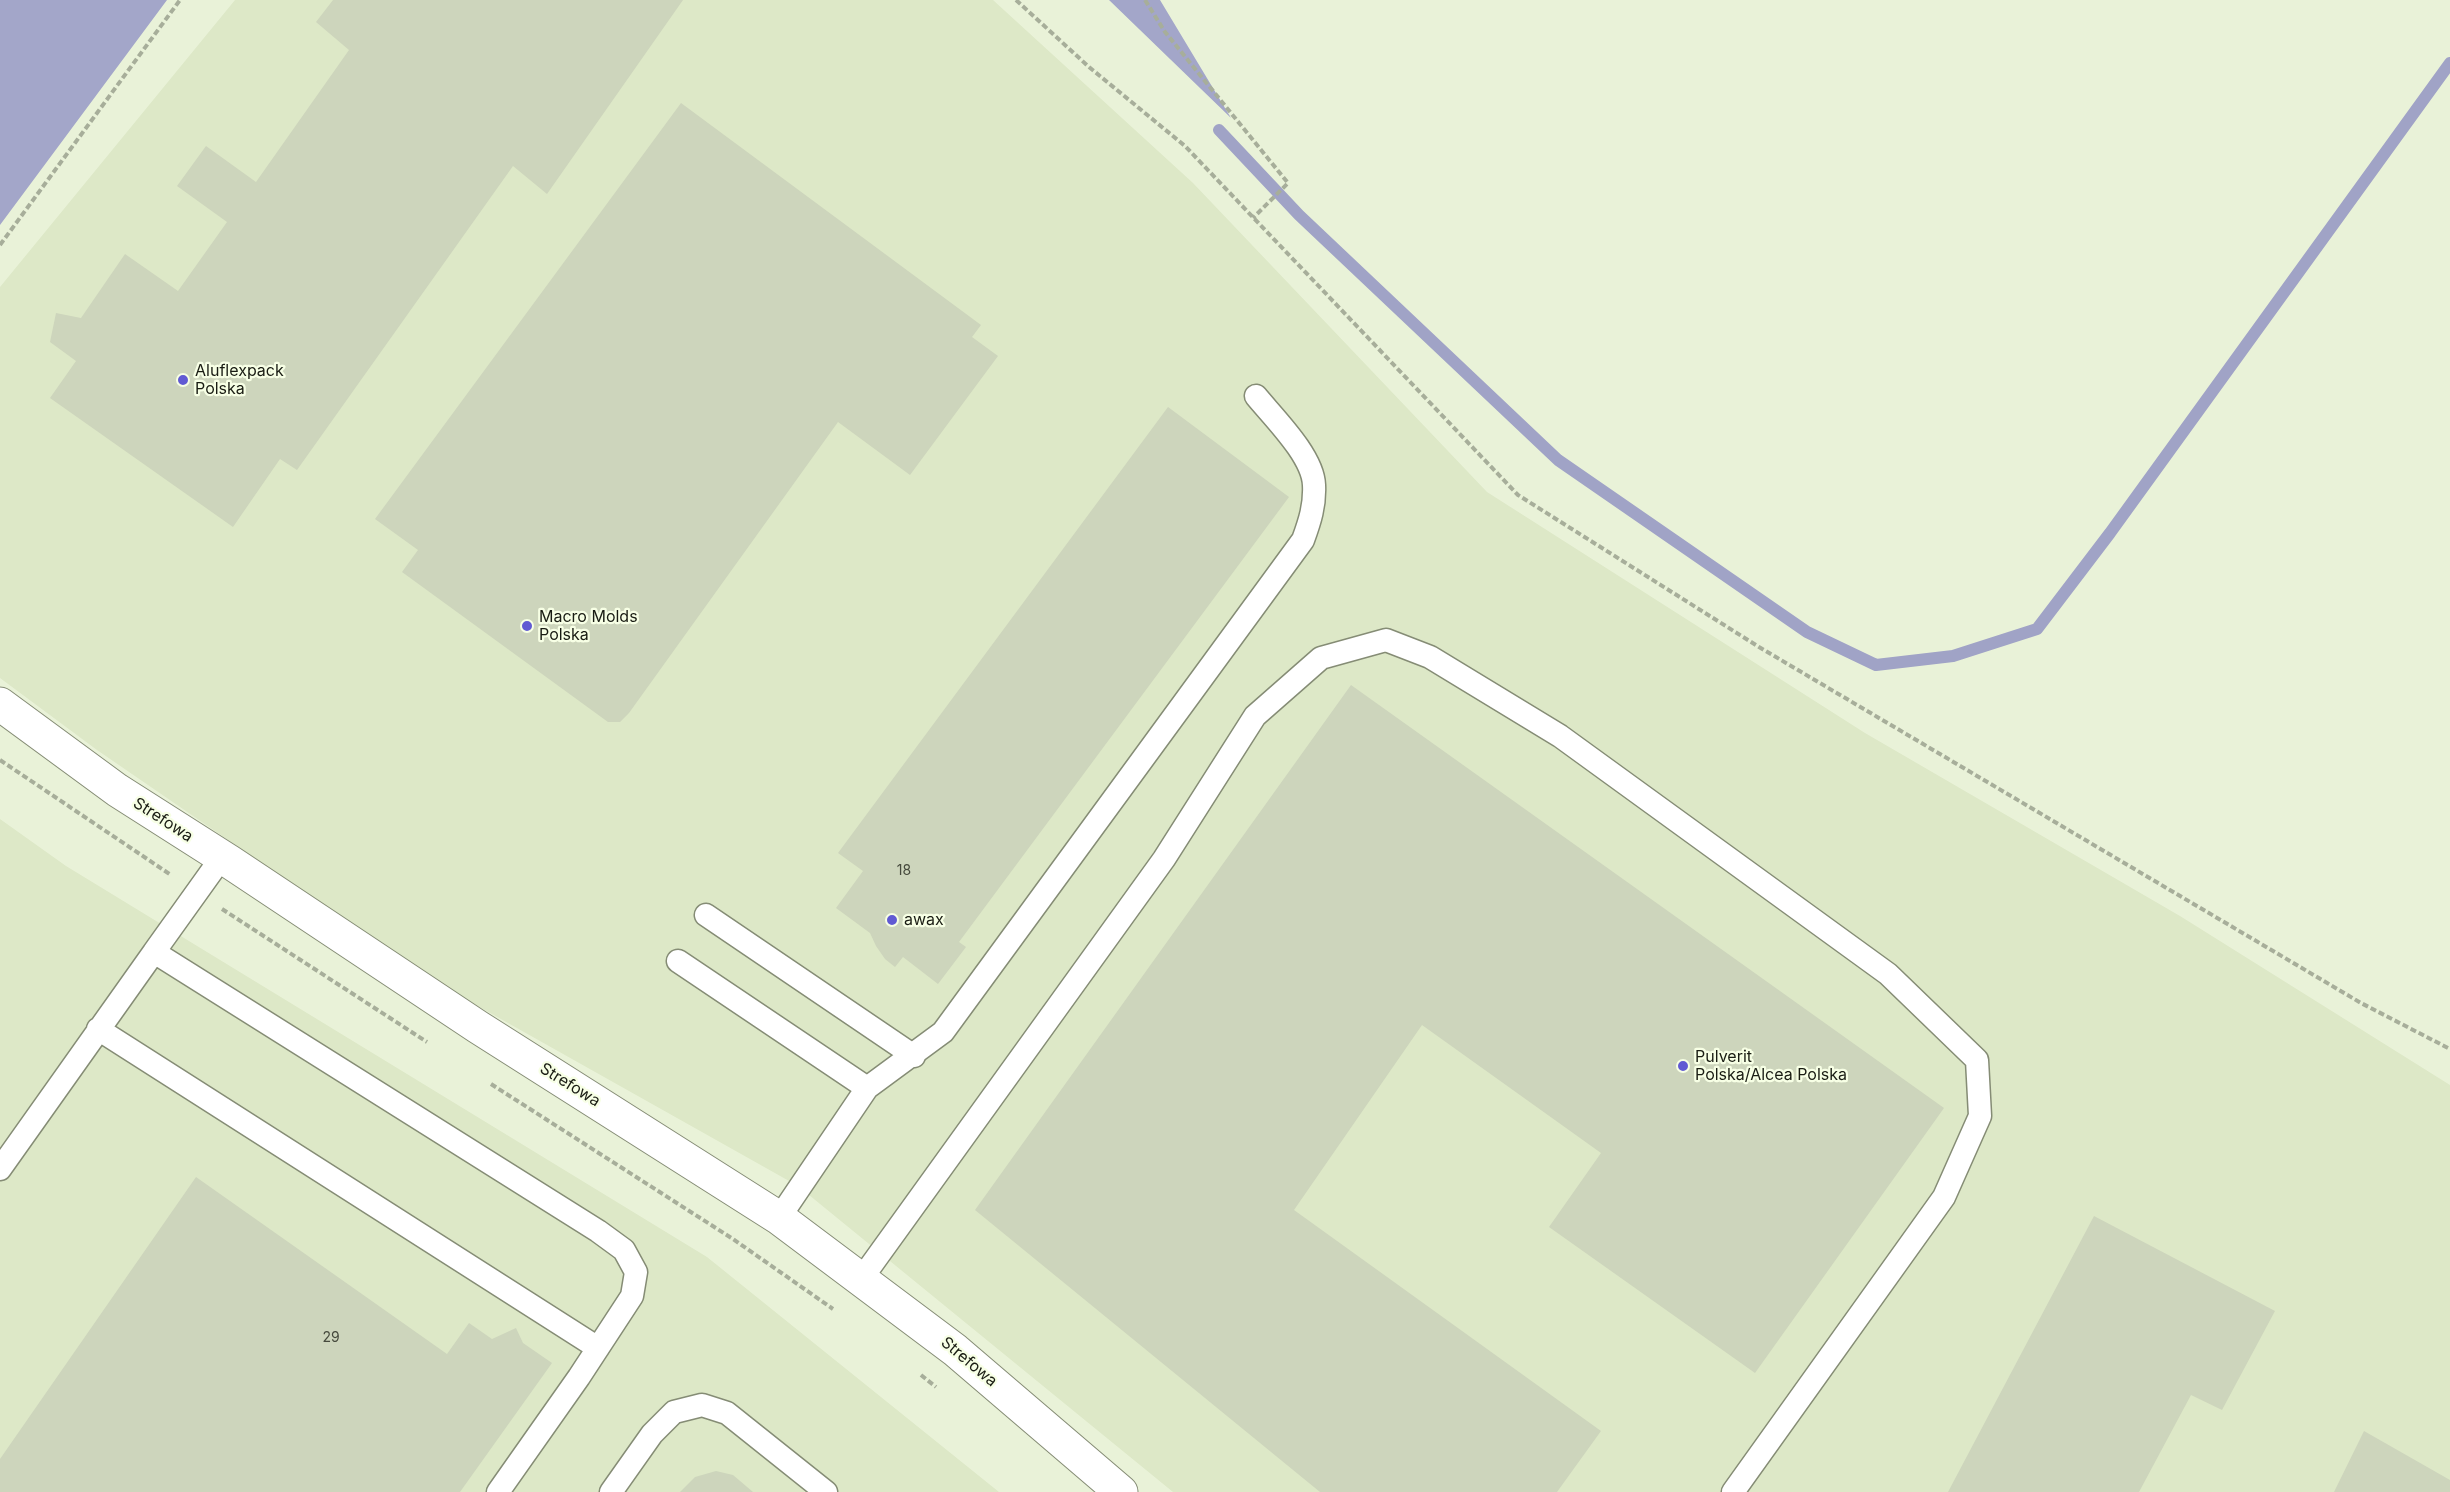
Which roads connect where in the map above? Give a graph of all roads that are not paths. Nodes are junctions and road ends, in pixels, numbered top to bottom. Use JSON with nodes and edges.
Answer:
{"nodes":[{"id":1,"x":1256,"y":396,"type":"dead end"},
{"id":2,"x":0,"y":704,"type":"edge"},
{"id":3,"x":222,"y":857,"type":"junction"},
{"id":4,"x":706,"y":915,"type":"dead end"},
{"id":5,"x":154,"y":951,"type":"junction"},
{"id":6,"x":678,"y":961,"type":"dead end"},
{"id":7,"x":98,"y":1029,"type":"junction"},
{"id":8,"x":914,"y":1056,"type":"junction"},
{"id":9,"x":867,"y":1088,"type":"junction"},
{"id":10,"x":0,"y":1169,"type":"edge"},
{"id":11,"x":779,"y":1218,"type":"junction"},
{"id":12,"x":862,"y":1278,"type":"junction"},
{"id":13,"x":598,"y":1348,"type":"junction"},
{"id":14,"x":498,"y":1492,"type":"edge"},
{"id":15,"x":611,"y":1492,"type":"edge"},
{"id":16,"x":826,"y":1492,"type":"edge"},
{"id":17,"x":1121,"y":1492,"type":"edge"},
{"id":18,"x":1733,"y":1492,"type":"edge"}],
"edges":[{"from":1,"to":8,"type":"lane"},
{"from":2,"to":3,"type":"street","name":"Strefowa"},
{"from":3,"to":5,"type":"lane"},
{"from":3,"to":11,"type":"street","name":"Strefowa"},
{"from":4,"to":8,"type":"lane"},
{"from":5,"to":7,"type":"lane"},
{"from":5,"to":13,"type":"lane"},
{"from":6,"to":9,"type":"lane"},
{"from":7,"to":10,"type":"lane"},
{"from":7,"to":13,"type":"lane"},
{"from":8,"to":9,"type":"lane"},
{"from":9,"to":11,"type":"lane"},
{"from":11,"to":12,"type":"street","name":"Strefowa"},
{"from":12,"to":17,"type":"street","name":"Strefowa"},
{"from":12,"to":18,"type":"lane"},
{"from":13,"to":14,"type":"lane"},
{"from":15,"to":16,"type":"lane"}]}
